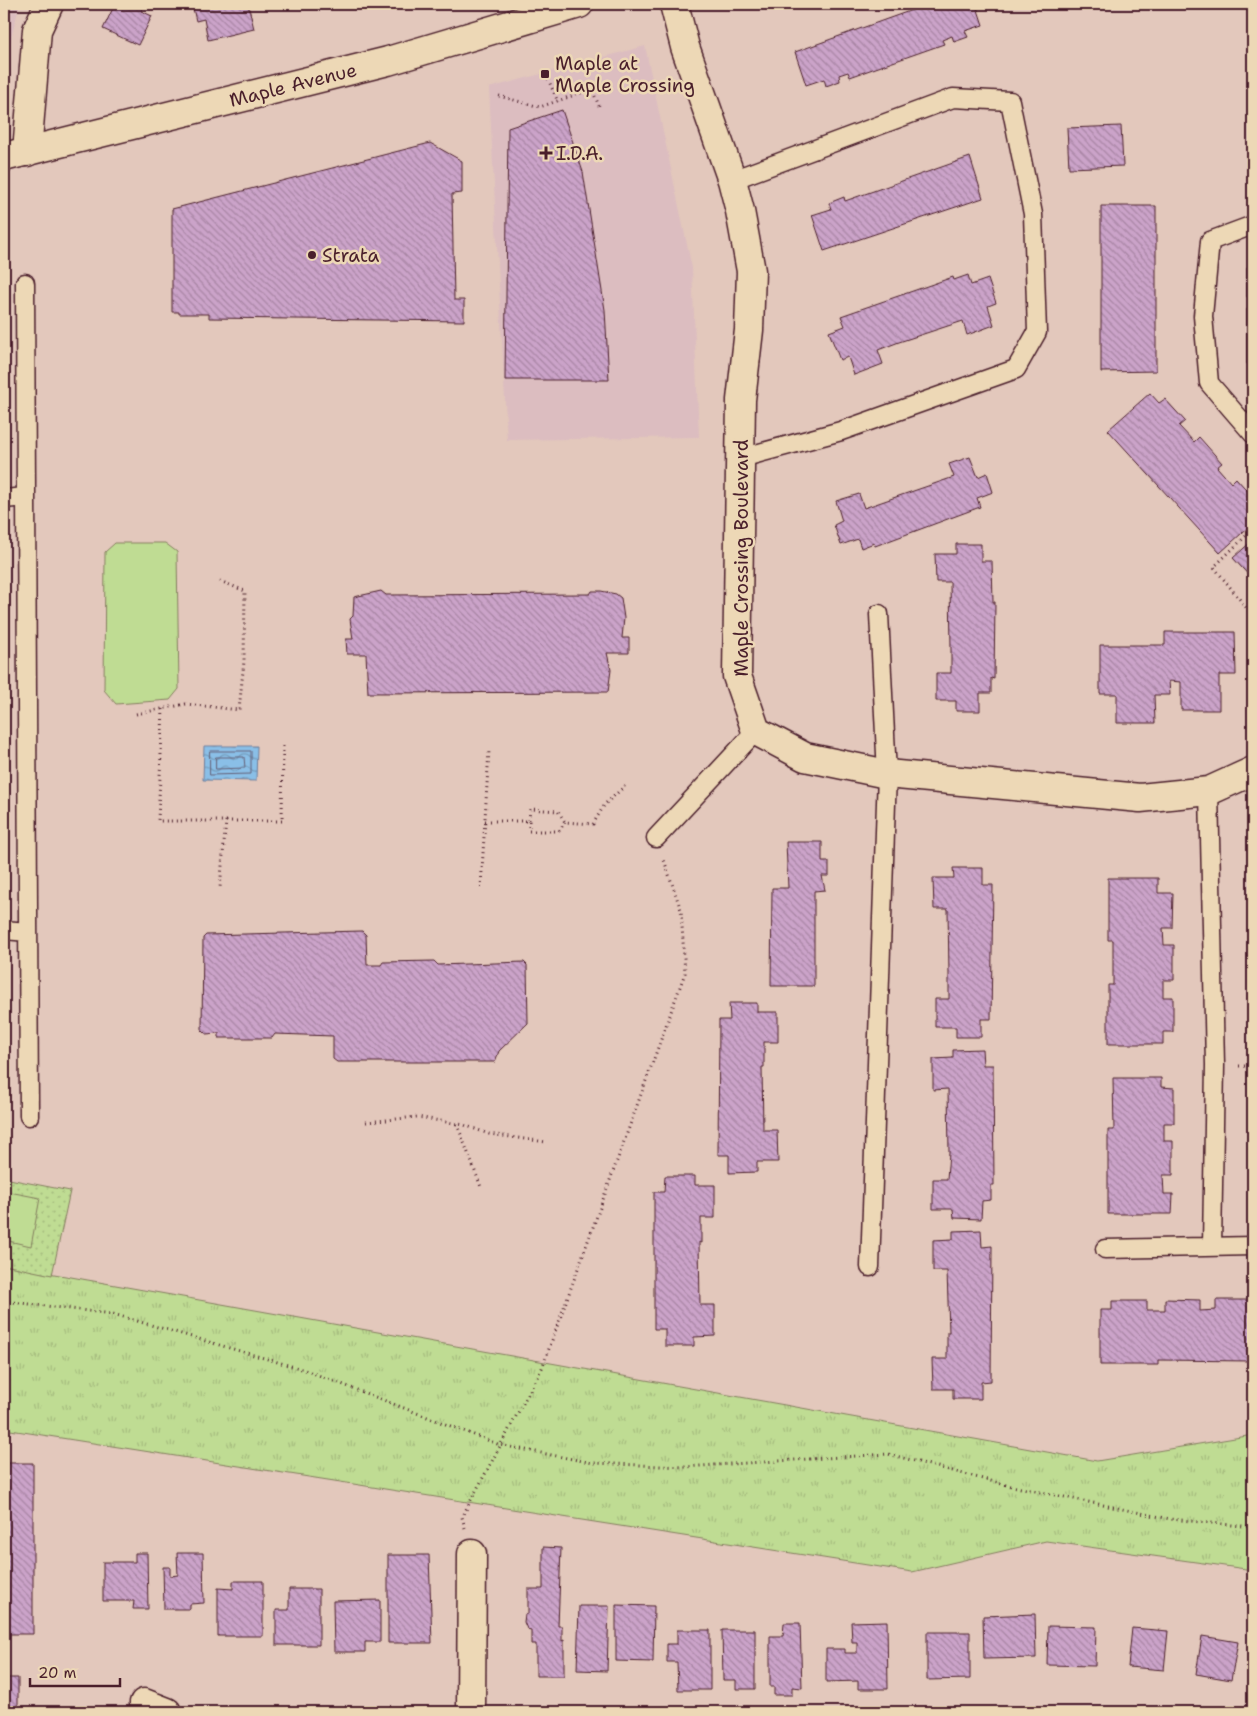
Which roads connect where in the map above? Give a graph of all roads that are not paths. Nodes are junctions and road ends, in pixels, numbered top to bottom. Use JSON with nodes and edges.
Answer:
{"nodes":[{"id":1,"x":49,"y":4,"type":"edge"},
{"id":2,"x":579,"y":4,"type":"edge"},
{"id":3,"x":674,"y":4,"type":"edge"},
{"id":4,"x":15,"y":155,"type":"edge"},
{"id":5,"x":732,"y":180,"type":"junction"},
{"id":6,"x":1253,"y":225,"type":"edge"},
{"id":7,"x":26,"y":283,"type":"dead end"},
{"id":8,"x":1253,"y":434,"type":"edge"},
{"id":9,"x":741,"y":458,"type":"junction"},
{"id":10,"x":26,"y":497,"type":"junction"},
{"id":11,"x":4,"y":499,"type":"edge"},
{"id":12,"x":879,"y":614,"type":"dead end"},
{"id":13,"x":756,"y":731,"type":"junction"},
{"id":14,"x":1253,"y":771,"type":"edge"},
{"id":15,"x":887,"y":774,"type":"junction"},
{"id":16,"x":1209,"y":790,"type":"junction"},
{"id":17,"x":656,"y":838,"type":"road end"},
{"id":18,"x":4,"y":930,"type":"edge"},
{"id":19,"x":28,"y":932,"type":"junction"},
{"id":20,"x":29,"y":1116,"type":"dead end"},
{"id":21,"x":1212,"y":1246,"type":"junction"},
{"id":22,"x":1253,"y":1246,"type":"edge"},
{"id":23,"x":1105,"y":1249,"type":"dead end"},
{"id":24,"x":870,"y":1267,"type":"dead end"},
{"id":25,"x":472,"y":1554,"type":"road end"},
{"id":26,"x":471,"y":1712,"type":"edge"}],
"edges":[{"from":1,"to":4,"type":"street"},
{"from":2,"to":4,"type":"street","name":"Maple Avenue"},
{"from":3,"to":5,"type":"street","name":"Maple Crossing Boulevard"},
{"from":5,"to":9,"type":"street","name":"Maple Crossing Boulevard"},
{"from":5,"to":9,"type":"lane"},
{"from":6,"to":8,"type":"lane"},
{"from":7,"to":10,"type":"lane"},
{"from":9,"to":13,"type":"street","name":"Maple Crossing Boulevard"},
{"from":10,"to":11,"type":"lane"},
{"from":10,"to":19,"type":"lane"},
{"from":12,"to":15,"type":"lane"},
{"from":13,"to":15,"type":"street"},
{"from":13,"to":17,"type":"lane"},
{"from":14,"to":16,"type":"street"},
{"from":15,"to":16,"type":"street"},
{"from":15,"to":24,"type":"lane"},
{"from":16,"to":21,"type":"lane"},
{"from":18,"to":19,"type":"lane"},
{"from":19,"to":20,"type":"lane"},
{"from":21,"to":22,"type":"lane"},
{"from":21,"to":23,"type":"lane"},
{"from":25,"to":26,"type":"street"}]}
